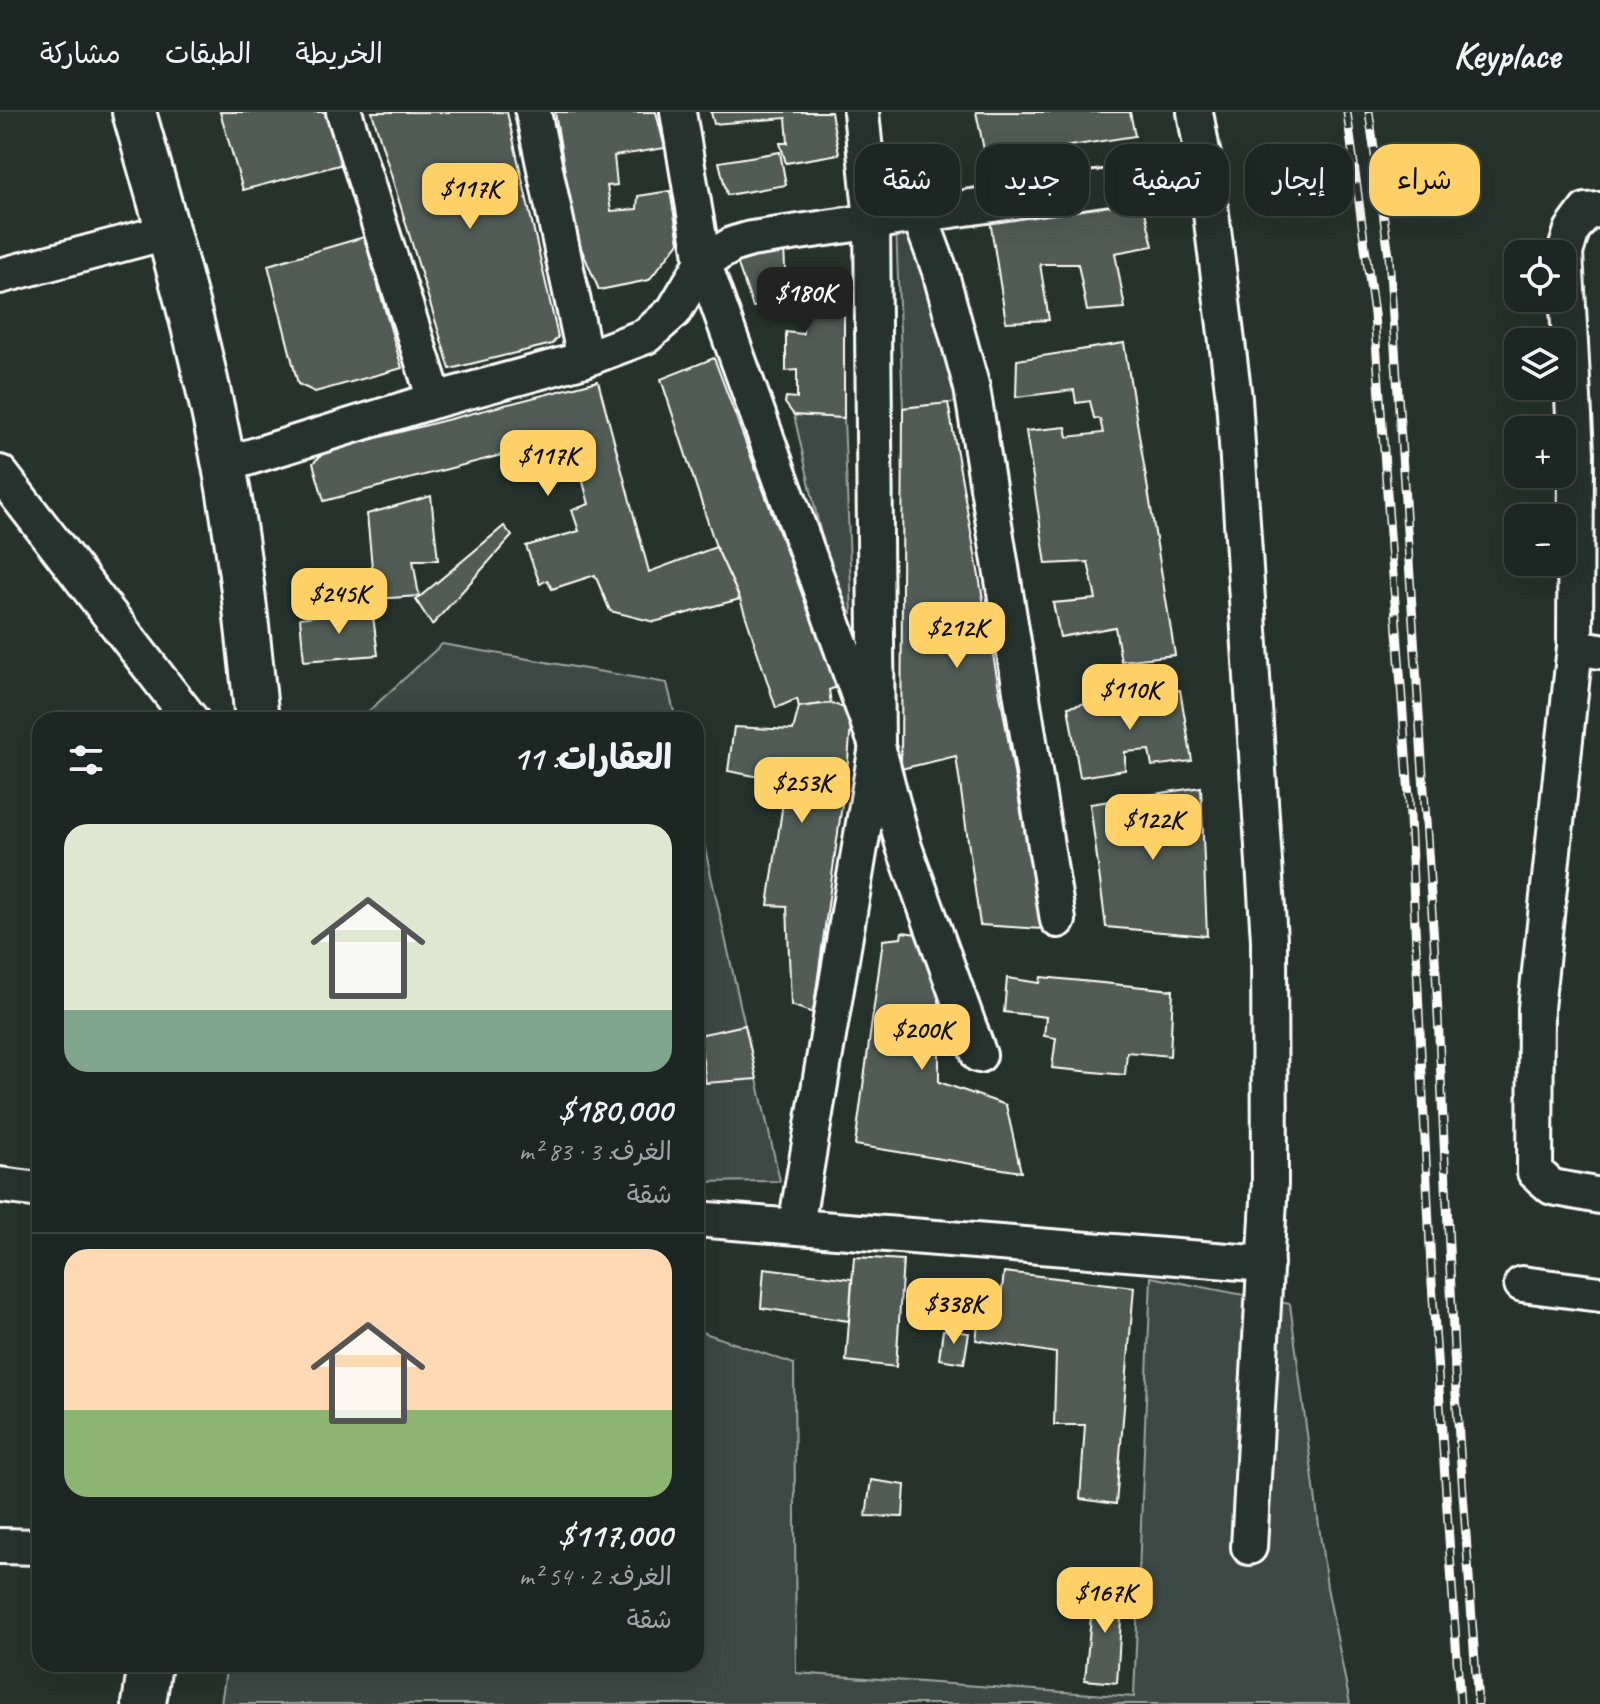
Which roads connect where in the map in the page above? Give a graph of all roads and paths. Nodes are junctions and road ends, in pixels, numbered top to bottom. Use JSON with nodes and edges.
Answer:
{"nodes":[{"id":1,"x":134,"y":112,"type":"edge"},
{"id":2,"x":344,"y":112,"type":"edge"},
{"id":3,"x":533,"y":112,"type":"edge"},
{"id":4,"x":678,"y":112,"type":"edge"},
{"id":5,"x":861,"y":112,"type":"edge"},
{"id":6,"x":1195,"y":112,"type":"edge"},
{"id":7,"x":1201,"y":144,"type":"edge"},
{"id":8,"x":1105,"y":187,"type":"edge"},
{"id":9,"x":960,"y":208,"type":"edge"},
{"id":10,"x":1600,"y":210,"type":"edge"},
{"id":11,"x":903,"y":216,"type":"edge"},
{"id":12,"x":920,"y":216,"type":"edge"},
{"id":13,"x":1211,"y":216,"type":"edge"},
{"id":14,"x":872,"y":220,"type":"junction"},
{"id":15,"x":167,"y":232,"type":"junction"},
{"id":16,"x":703,"y":262,"type":"junction"},
{"id":17,"x":0,"y":276,"type":"edge"},
{"id":18,"x":585,"y":359,"type":"junction"},
{"id":19,"x":435,"y":400,"type":"junction"},
{"id":20,"x":224,"y":465,"type":"junction"},
{"id":21,"x":0,"y":473,"type":"edge"},
{"id":22,"x":1587,"y":649,"type":"edge"},
{"id":23,"x":185,"y":712,"type":"edge"},
{"id":24,"x":256,"y":712,"type":"edge"},
{"id":25,"x":877,"y":746,"type":"junction"},
{"id":26,"x":1058,"y":920,"type":"dead end"},
{"id":27,"x":979,"y":1055,"type":"dead end"},
{"id":28,"x":0,"y":1185,"type":"edge"},
{"id":29,"x":32,"y":1189,"type":"edge"},
{"id":30,"x":1600,"y":1196,"type":"edge"},
{"id":31,"x":704,"y":1220,"type":"edge"},
{"id":32,"x":796,"y":1226,"type":"junction"},
{"id":33,"x":1266,"y":1264,"type":"junction"},
{"id":34,"x":1522,"y":1284,"type":"dead end"},
{"id":35,"x":1600,"y":1294,"type":"edge"},
{"id":36,"x":0,"y":1546,"type":"edge"},
{"id":37,"x":32,"y":1547,"type":"edge"},
{"id":38,"x":1249,"y":1547,"type":"dead end"},
{"id":39,"x":149,"y":1672,"type":"edge"},
{"id":40,"x":144,"y":1704,"type":"edge"}],
"edges":[{"from":1,"to":15,"type":"main road"},
{"from":2,"to":19,"type":"street"},
{"from":3,"to":18,"type":"street"},
{"from":4,"to":16,"type":"street"},
{"from":5,"to":14,"type":"street"},
{"from":6,"to":7,"type":"street"},
{"from":8,"to":9,"type":"street"},
{"from":10,"to":22,"type":"street"},
{"from":11,"to":14,"type":"street"},
{"from":12,"to":26,"type":"street"},
{"from":13,"to":33,"type":"street"},
{"from":14,"to":16,"type":"street"},
{"from":14,"to":25,"type":"street"},
{"from":15,"to":17,"type":"street"},
{"from":15,"to":20,"type":"main road"},
{"from":16,"to":18,"type":"street"},
{"from":16,"to":25,"type":"street"},
{"from":18,"to":19,"type":"street"},
{"from":19,"to":20,"type":"street"},
{"from":20,"to":24,"type":"main road"},
{"from":21,"to":23,"type":"street"},
{"from":22,"to":30,"type":"street"},
{"from":25,"to":27,"type":"street"},
{"from":25,"to":32,"type":"street"},
{"from":28,"to":29,"type":"street"},
{"from":31,"to":32,"type":"street"},
{"from":32,"to":33,"type":"street"},
{"from":33,"to":38,"type":"street"},
{"from":34,"to":35,"type":"street"},
{"from":36,"to":37,"type":"street"},
{"from":39,"to":40,"type":"main road"}]}
